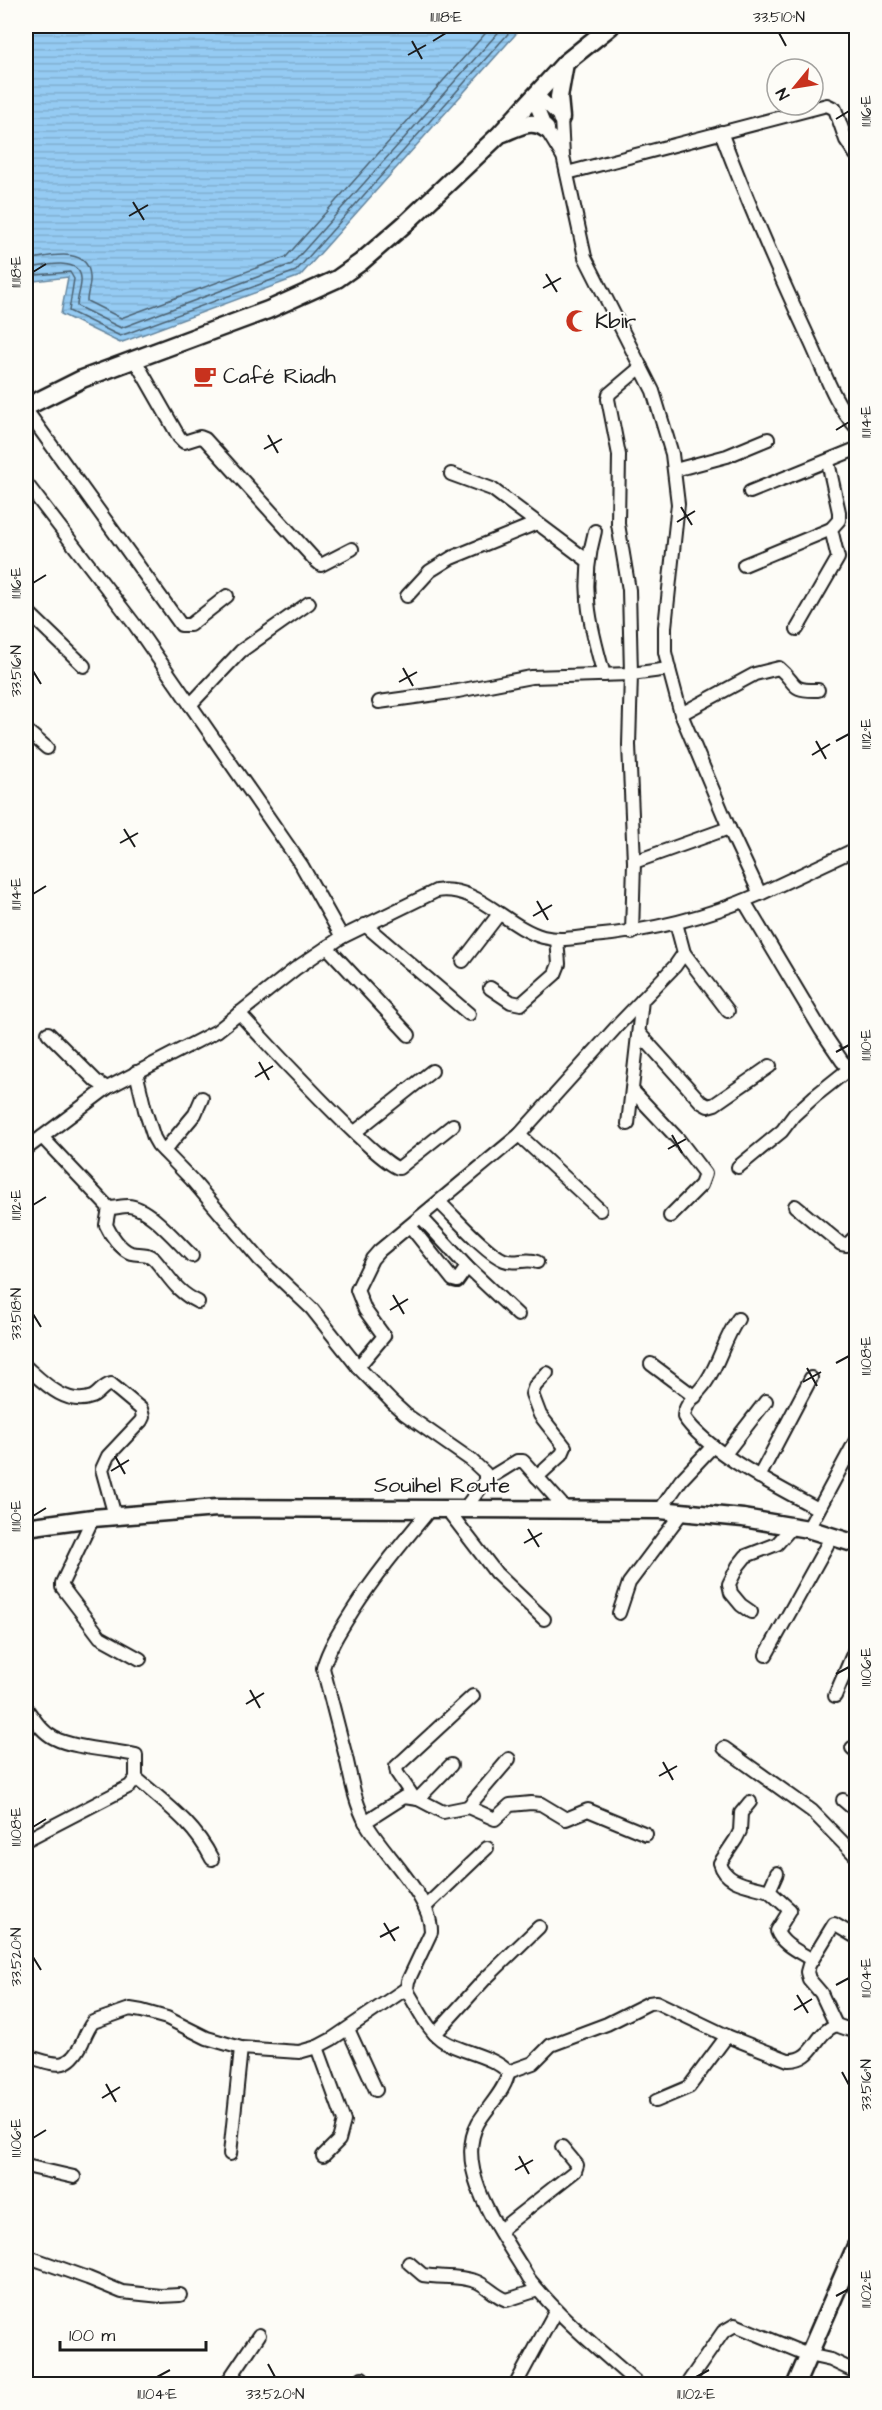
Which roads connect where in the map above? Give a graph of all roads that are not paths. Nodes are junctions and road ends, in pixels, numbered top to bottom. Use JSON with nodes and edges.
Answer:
{"nodes":[{"id":1,"x":610,"y":26,"type":"edge"},
{"id":2,"x":566,"y":63,"type":"junction"},
{"id":3,"x":535,"y":96,"type":"junction"},
{"id":4,"x":561,"y":118,"type":"junction"},
{"id":5,"x":546,"y":129,"type":"junction"},
{"id":6,"x":721,"y":132,"type":"junction"},
{"id":7,"x":500,"y":135,"type":"junction"},
{"id":8,"x":856,"y":155,"type":"edge"},
{"id":9,"x":563,"y":156,"type":"junction"},
{"id":10,"x":567,"y":172,"type":"junction"},
{"id":11,"x":135,"y":360,"type":"junction"},
{"id":12,"x":641,"y":367,"type":"junction"},
{"id":13,"x":26,"y":408,"type":"edge"},
{"id":14,"x":856,"y":427,"type":"edge"},
{"id":15,"x":768,"y":439,"type":"dead end"},
{"id":16,"x":856,"y":449,"type":"edge"},
{"id":17,"x":828,"y":462,"type":"junction"},
{"id":18,"x":675,"y":470,"type":"junction"},
{"id":19,"x":451,"y":474,"type":"dead end"},
{"id":20,"x":26,"y":483,"type":"edge"},
{"id":21,"x":750,"y":492,"type":"dead end"},
{"id":22,"x":537,"y":523,"type":"junction"},
{"id":23,"x":831,"y":529,"type":"junction"},
{"id":24,"x":595,"y":531,"type":"dead end"},
{"id":25,"x":352,"y":549,"type":"dead end"},
{"id":26,"x":588,"y":561,"type":"junction"},
{"id":27,"x":744,"y":565,"type":"dead end"},
{"id":28,"x":227,"y":596,"type":"dead end"},
{"id":29,"x":407,"y":596,"type":"dead end"},
{"id":30,"x":309,"y":603,"type":"dead end"},
{"id":31,"x":26,"y":610,"type":"edge"},
{"id":32,"x":797,"y":629,"type":"dead end"},
{"id":33,"x":84,"y":666,"type":"dead end"},
{"id":34,"x":669,"y":669,"type":"junction"},
{"id":35,"x":631,"y":674,"type":"junction"},
{"id":36,"x":604,"y":675,"type":"junction"},
{"id":37,"x":818,"y":690,"type":"dead end"},
{"id":38,"x":380,"y":702,"type":"dead end"},
{"id":39,"x":190,"y":705,"type":"junction"},
{"id":40,"x":681,"y":714,"type":"junction"},
{"id":41,"x":26,"y":730,"type":"edge"},
{"id":42,"x":47,"y":748,"type":"dead end"},
{"id":43,"x":729,"y":828,"type":"junction"},
{"id":44,"x":856,"y":849,"type":"edge"},
{"id":45,"x":634,"y":862,"type":"junction"},
{"id":46,"x":760,"y":894,"type":"junction"},
{"id":47,"x":744,"y":901,"type":"junction"},
{"id":48,"x":499,"y":914,"type":"junction"},
{"id":49,"x":676,"y":923,"type":"junction"},
{"id":50,"x":365,"y":925,"type":"junction"},
{"id":51,"x":633,"y":933,"type":"junction"},
{"id":52,"x":342,"y":937,"type":"junction"},
{"id":53,"x":557,"y":939,"type":"junction"},
{"id":54,"x":327,"y":947,"type":"junction"},
{"id":55,"x":684,"y":953,"type":"junction"},
{"id":56,"x":463,"y":961,"type":"dead end"},
{"id":57,"x":490,"y":988,"type":"dead end"},
{"id":58,"x":639,"y":1003,"type":"junction"},
{"id":59,"x":728,"y":1011,"type":"dead end"},
{"id":60,"x":238,"y":1013,"type":"junction"},
{"id":61,"x":469,"y":1014,"type":"dead end"},
{"id":62,"x":48,"y":1033,"type":"dead end"},
{"id":63,"x":639,"y":1033,"type":"junction"},
{"id":64,"x":409,"y":1035,"type":"dead end"},
{"id":65,"x":770,"y":1066,"type":"dead end"},
{"id":66,"x":432,"y":1071,"type":"dead end"},
{"id":67,"x":136,"y":1072,"type":"junction"},
{"id":68,"x":853,"y":1072,"type":"edge"},
{"id":69,"x":107,"y":1088,"type":"junction"},
{"id":70,"x":632,"y":1090,"type":"junction"},
{"id":71,"x":202,"y":1098,"type":"dead end"},
{"id":72,"x":628,"y":1124,"type":"dead end"},
{"id":73,"x":453,"y":1125,"type":"dead end"},
{"id":74,"x":355,"y":1132,"type":"junction"},
{"id":75,"x":519,"y":1135,"type":"junction"},
{"id":76,"x":42,"y":1137,"type":"junction"},
{"id":77,"x":26,"y":1149,"type":"edge"},
{"id":78,"x":164,"y":1150,"type":"junction"},
{"id":79,"x":738,"y":1167,"type":"dead end"},
{"id":80,"x":440,"y":1203,"type":"junction"},
{"id":81,"x":795,"y":1206,"type":"dead end"},
{"id":82,"x":109,"y":1208,"type":"junction"},
{"id":83,"x":600,"y":1210,"type":"dead end"},
{"id":84,"x":421,"y":1216,"type":"junction"},
{"id":85,"x":670,"y":1216,"type":"dead end"},
{"id":86,"x":410,"y":1226,"type":"junction"},
{"id":87,"x":856,"y":1236,"type":"edge"},
{"id":88,"x":192,"y":1256,"type":"dead end"},
{"id":89,"x":537,"y":1262,"type":"dead end"},
{"id":90,"x":467,"y":1267,"type":"junction"},
{"id":91,"x":198,"y":1302,"type":"dead end"},
{"id":92,"x":518,"y":1315,"type":"dead end"},
{"id":93,"x":738,"y":1319,"type":"dead end"},
{"id":94,"x":651,"y":1364,"type":"dead end"},
{"id":95,"x":26,"y":1367,"type":"edge"},
{"id":96,"x":358,"y":1367,"type":"junction"},
{"id":97,"x":547,"y":1373,"type":"dead end"},
{"id":98,"x":811,"y":1378,"type":"dead end"},
{"id":99,"x":695,"y":1397,"type":"junction"},
{"id":100,"x":766,"y":1401,"type":"dead end"},
{"id":101,"x":856,"y":1440,"type":"edge"},
{"id":102,"x":713,"y":1446,"type":"junction"},
{"id":103,"x":725,"y":1454,"type":"junction"},
{"id":104,"x":537,"y":1477,"type":"junction"},
{"id":105,"x":759,"y":1477,"type":"junction"},
{"id":106,"x":486,"y":1480,"type":"junction"},
{"id":107,"x":439,"y":1507,"type":"junction"},
{"id":108,"x":465,"y":1508,"type":"junction"},
{"id":109,"x":565,"y":1509,"type":"junction"},
{"id":110,"x":818,"y":1509,"type":"junction"},
{"id":111,"x":660,"y":1510,"type":"junction"},
{"id":112,"x":683,"y":1511,"type":"junction"},
{"id":113,"x":115,"y":1516,"type":"junction"},
{"id":114,"x":93,"y":1518,"type":"junction"},
{"id":115,"x":26,"y":1527,"type":"edge"},
{"id":116,"x":800,"y":1528,"type":"junction"},
{"id":117,"x":832,"y":1536,"type":"junction"},
{"id":118,"x":856,"y":1544,"type":"edge"},
{"id":119,"x":751,"y":1612,"type":"dead end"},
{"id":120,"x":619,"y":1613,"type":"dead end"},
{"id":121,"x":544,"y":1618,"type":"dead end"},
{"id":122,"x":856,"y":1647,"type":"edge"},
{"id":123,"x":766,"y":1655,"type":"dead end"},
{"id":124,"x":140,"y":1659,"type":"dead end"},
{"id":125,"x":835,"y":1695,"type":"dead end"},
{"id":126,"x":473,"y":1696,"type":"dead end"},
{"id":127,"x":26,"y":1708,"type":"edge"},
{"id":128,"x":724,"y":1748,"type":"dead end"},
{"id":129,"x":509,"y":1759,"type":"dead end"},
{"id":130,"x":451,"y":1765,"type":"dead end"},
{"id":131,"x":136,"y":1778,"type":"junction"},
{"id":132,"x":416,"y":1798,"type":"junction"},
{"id":133,"x":843,"y":1800,"type":"dead end"},
{"id":134,"x":750,"y":1802,"type":"dead end"},
{"id":135,"x":468,"y":1807,"type":"junction"},
{"id":136,"x":856,"y":1811,"type":"edge"},
{"id":137,"x":365,"y":1822,"type":"junction"},
{"id":138,"x":646,"y":1834,"type":"dead end"},
{"id":139,"x":26,"y":1840,"type":"edge"},
{"id":140,"x":487,"y":1848,"type":"dead end"},
{"id":141,"x":856,"y":1856,"type":"edge"},
{"id":142,"x":212,"y":1860,"type":"dead end"},
{"id":143,"x":777,"y":1873,"type":"dead end"},
{"id":144,"x":769,"y":1891,"type":"junction"},
{"id":145,"x":425,"y":1907,"type":"junction"},
{"id":146,"x":539,"y":1927,"type":"dead end"},
{"id":147,"x":856,"y":1937,"type":"edge"},
{"id":148,"x":812,"y":1960,"type":"junction"},
{"id":149,"x":407,"y":1988,"type":"junction"},
{"id":150,"x":836,"y":2025,"type":"junction"},
{"id":151,"x":348,"y":2029,"type":"junction"},
{"id":152,"x":856,"y":2032,"type":"edge"},
{"id":153,"x":435,"y":2034,"type":"junction"},
{"id":154,"x":727,"y":2036,"type":"junction"},
{"id":155,"x":317,"y":2047,"type":"junction"},
{"id":156,"x":241,"y":2048,"type":"junction"},
{"id":157,"x":26,"y":2056,"type":"edge"},
{"id":158,"x":508,"y":2072,"type":"junction"},
{"id":159,"x":376,"y":2090,"type":"dead end"},
{"id":160,"x":656,"y":2101,"type":"dead end"},
{"id":161,"x":562,"y":2147,"type":"dead end"},
{"id":162,"x":230,"y":2154,"type":"dead end"},
{"id":163,"x":323,"y":2156,"type":"dead end"},
{"id":164,"x":26,"y":2166,"type":"edge"},
{"id":165,"x":74,"y":2177,"type":"dead end"},
{"id":166,"x":500,"y":2230,"type":"junction"},
{"id":167,"x":856,"y":2246,"type":"edge"},
{"id":168,"x":26,"y":2256,"type":"edge"},
{"id":169,"x":409,"y":2263,"type":"dead end"},
{"id":170,"x":538,"y":2290,"type":"junction"},
{"id":171,"x":180,"y":2295,"type":"dead end"},
{"id":172,"x":556,"y":2310,"type":"junction"},
{"id":173,"x":259,"y":2335,"type":"dead end"},
{"id":174,"x":808,"y":2355,"type":"junction"},
{"id":175,"x":856,"y":2372,"type":"edge"},
{"id":176,"x":689,"y":2381,"type":"dead end"},
{"id":177,"x":226,"y":2385,"type":"edge"},
{"id":178,"x":516,"y":2385,"type":"edge"},
{"id":179,"x":638,"y":2385,"type":"edge"},
{"id":180,"x":796,"y":2385,"type":"edge"}],
"edges":[{"from":1,"to":2,"type":"main road"},
{"from":2,"to":3,"type":"main road"},
{"from":2,"to":4,"type":"main road"},
{"from":3,"to":4,"type":"street"},
{"from":3,"to":5,"type":"street"},
{"from":3,"to":7,"type":"main road"},
{"from":4,"to":9,"type":"street"},
{"from":5,"to":7,"type":"main road"},
{"from":5,"to":9,"type":"street"},
{"from":6,"to":8,"type":"street"},
{"from":6,"to":10,"type":"street"},
{"from":6,"to":14,"type":"street"},
{"from":7,"to":11,"type":"main road"},
{"from":9,"to":10,"type":"street"},
{"from":10,"to":12,"type":"street"},
{"from":11,"to":13,"type":"main road"},
{"from":11,"to":25,"type":"street"},
{"from":12,"to":18,"type":"street"},
{"from":12,"to":35,"type":"street"},
{"from":13,"to":28,"type":"street"},
{"from":15,"to":18,"type":"street"},
{"from":16,"to":17,"type":"street"},
{"from":17,"to":21,"type":"street"},
{"from":17,"to":23,"type":"street"},
{"from":18,"to":34,"type":"street"},
{"from":19,"to":22,"type":"street"},
{"from":20,"to":39,"type":"street"},
{"from":22,"to":26,"type":"street"},
{"from":22,"to":29,"type":"street"},
{"from":23,"to":27,"type":"street"},
{"from":23,"to":32,"type":"street"},
{"from":24,"to":26,"type":"street"},
{"from":26,"to":36,"type":"street"},
{"from":30,"to":39,"type":"street"},
{"from":31,"to":33,"type":"street"},
{"from":34,"to":35,"type":"street"},
{"from":34,"to":40,"type":"street"},
{"from":35,"to":36,"type":"street"},
{"from":35,"to":45,"type":"street"},
{"from":36,"to":38,"type":"street"},
{"from":37,"to":40,"type":"street"},
{"from":39,"to":52,"type":"street"},
{"from":40,"to":43,"type":"street"},
{"from":41,"to":42,"type":"street"},
{"from":43,"to":45,"type":"street"},
{"from":43,"to":46,"type":"street"},
{"from":44,"to":46,"type":"street"},
{"from":45,"to":51,"type":"street"},
{"from":46,"to":47,"type":"street"},
{"from":47,"to":49,"type":"street"},
{"from":47,"to":68,"type":"street"},
{"from":48,"to":50,"type":"street"},
{"from":48,"to":53,"type":"street"},
{"from":48,"to":56,"type":"street"},
{"from":49,"to":51,"type":"street"},
{"from":49,"to":55,"type":"street"},
{"from":50,"to":52,"type":"street"},
{"from":50,"to":61,"type":"street"},
{"from":51,"to":53,"type":"street"},
{"from":52,"to":54,"type":"street"},
{"from":53,"to":57,"type":"street"},
{"from":54,"to":60,"type":"street"},
{"from":54,"to":64,"type":"street"},
{"from":55,"to":58,"type":"street"},
{"from":55,"to":59,"type":"street"},
{"from":58,"to":63,"type":"street"},
{"from":58,"to":75,"type":"street"},
{"from":60,"to":67,"type":"street"},
{"from":60,"to":74,"type":"street"},
{"from":62,"to":69,"type":"street"},
{"from":63,"to":65,"type":"street"},
{"from":63,"to":70,"type":"street"},
{"from":66,"to":74,"type":"street"},
{"from":67,"to":69,"type":"street"},
{"from":67,"to":78,"type":"street"},
{"from":68,"to":79,"type":"street"},
{"from":69,"to":76,"type":"street"},
{"from":70,"to":72,"type":"street"},
{"from":70,"to":85,"type":"street"},
{"from":71,"to":78,"type":"street"},
{"from":73,"to":74,"type":"street"},
{"from":75,"to":80,"type":"street"},
{"from":75,"to":83,"type":"street"},
{"from":76,"to":77,"type":"street"},
{"from":76,"to":82,"type":"street"},
{"from":78,"to":96,"type":"street"},
{"from":80,"to":84,"type":"street"},
{"from":80,"to":89,"type":"street"},
{"from":81,"to":87,"type":"street"},
{"from":82,"to":88,"type":"street"},
{"from":82,"to":91,"type":"street"},
{"from":84,"to":86,"type":"street"},
{"from":84,"to":90,"type":"street"},
{"from":86,"to":90,"type":"street"},
{"from":86,"to":96,"type":"street"},
{"from":90,"to":92,"type":"street"},
{"from":93,"to":99,"type":"street"},
{"from":94,"to":99,"type":"street"},
{"from":95,"to":113,"type":"street"},
{"from":96,"to":106,"type":"street"},
{"from":97,"to":104,"type":"street"},
{"from":98,"to":105,"type":"street"},
{"from":99,"to":102,"type":"street"},
{"from":100,"to":103,"type":"street"},
{"from":101,"to":110,"type":"street"},
{"from":102,"to":103,"type":"street"},
{"from":102,"to":111,"type":"street"},
{"from":103,"to":105,"type":"street"},
{"from":104,"to":106,"type":"street"},
{"from":104,"to":109,"type":"street"},
{"from":105,"to":110,"type":"street"},
{"from":106,"to":108,"type":"street"},
{"from":107,"to":108,"type":"main road","name":"Souihel Route"},
{"from":107,"to":113,"type":"main road","name":"Souihel Route"},
{"from":107,"to":121,"type":"street"},
{"from":107,"to":137,"type":"street"},
{"from":108,"to":109,"type":"main road","name":"Souihel Route"},
{"from":109,"to":111,"type":"main road","name":"Souihel Route"},
{"from":110,"to":116,"type":"street"},
{"from":111,"to":112,"type":"main road","name":"Souihel Route"},
{"from":112,"to":116,"type":"main road","name":"Souihel Route"},
{"from":112,"to":120,"type":"street"},
{"from":113,"to":114,"type":"main road","name":"Souihel Route"},
{"from":114,"to":115,"type":"main road","name":"Souihel Route"},
{"from":114,"to":124,"type":"street"},
{"from":116,"to":117,"type":"main road","name":"Souihel Route"},
{"from":116,"to":119,"type":"street"},
{"from":117,"to":118,"type":"main road","name":"Souihel Route"},
{"from":117,"to":123,"type":"street"},
{"from":122,"to":125,"type":"street"},
{"from":126,"to":132,"type":"street"},
{"from":127,"to":131,"type":"street"},
{"from":128,"to":141,"type":"street"},
{"from":129,"to":135,"type":"street"},
{"from":130,"to":132,"type":"street"},
{"from":131,"to":139,"type":"street"},
{"from":131,"to":142,"type":"street"},
{"from":132,"to":135,"type":"street"},
{"from":132,"to":137,"type":"street"},
{"from":133,"to":136,"type":"street"},
{"from":134,"to":144,"type":"street"},
{"from":135,"to":138,"type":"street"},
{"from":137,"to":145,"type":"street"},
{"from":140,"to":145,"type":"street"},
{"from":143,"to":144,"type":"street"},
{"from":144,"to":148,"type":"street"},
{"from":145,"to":149,"type":"street"},
{"from":146,"to":153,"type":"street"},
{"from":147,"to":148,"type":"street"},
{"from":148,"to":150,"type":"street"},
{"from":149,"to":151,"type":"street"},
{"from":149,"to":153,"type":"street"},
{"from":150,"to":152,"type":"street"},
{"from":150,"to":154,"type":"street"},
{"from":151,"to":155,"type":"street"},
{"from":151,"to":159,"type":"street"},
{"from":153,"to":158,"type":"street"},
{"from":154,"to":158,"type":"street"},
{"from":154,"to":160,"type":"street"},
{"from":155,"to":156,"type":"street"},
{"from":155,"to":163,"type":"street"},
{"from":156,"to":157,"type":"street"},
{"from":156,"to":162,"type":"street"},
{"from":158,"to":166,"type":"street"},
{"from":161,"to":166,"type":"street"},
{"from":164,"to":165,"type":"street"},
{"from":166,"to":170,"type":"street"},
{"from":167,"to":174,"type":"main road"},
{"from":168,"to":171,"type":"street"},
{"from":169,"to":170,"type":"street"},
{"from":170,"to":172,"type":"street"},
{"from":172,"to":178,"type":"street"},
{"from":172,"to":179,"type":"street"},
{"from":173,"to":177,"type":"street"},
{"from":174,"to":175,"type":"street"},
{"from":174,"to":176,"type":"street"},
{"from":174,"to":180,"type":"main road"}]}
